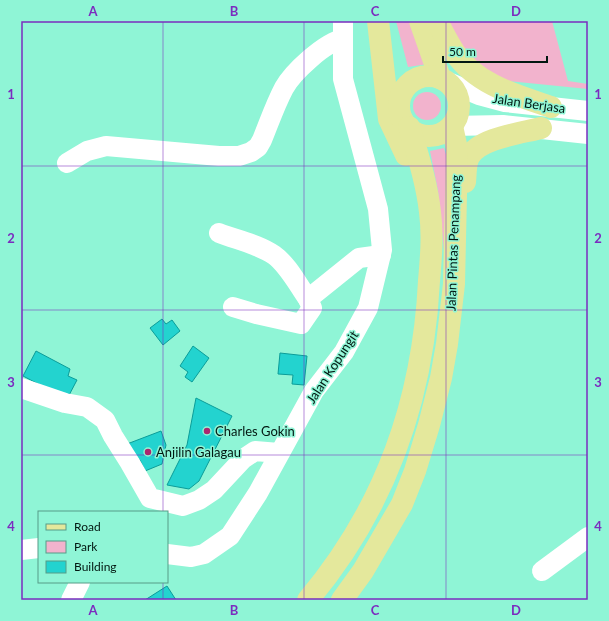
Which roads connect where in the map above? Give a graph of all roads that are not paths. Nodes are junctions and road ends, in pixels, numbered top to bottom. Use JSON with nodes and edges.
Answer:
{"nodes":[{"id":1,"x":378,"y":21,"type":"edge"},
{"id":2,"x":386,"y":21,"type":"edge"},
{"id":3,"x":420,"y":21,"type":"edge"},
{"id":4,"x":437,"y":21,"type":"edge"},
{"id":5,"x":343,"y":30,"type":"edge"},
{"id":6,"x":444,"y":80,"type":"junction"},
{"id":7,"x":400,"y":102,"type":"junction"},
{"id":8,"x":551,"y":107,"type":"junction"},
{"id":9,"x":588,"y":111,"type":"edge"},
{"id":10,"x":452,"y":126,"type":"junction"},
{"id":11,"x":409,"y":127,"type":"junction"},
{"id":12,"x":541,"y":128,"type":"junction"},
{"id":13,"x":588,"y":134,"type":"edge"},
{"id":14,"x":67,"y":163,"type":"dead end"},
{"id":15,"x":219,"y":233,"type":"dead end"},
{"id":16,"x":381,"y":255,"type":"junction"},
{"id":17,"x":430,"y":278,"type":"junction"},
{"id":18,"x":454,"y":280,"type":"junction"},
{"id":19,"x":308,"y":299,"type":"junction"},
{"id":20,"x":233,"y":307,"type":"dead end"},
{"id":21,"x":21,"y":388,"type":"edge"},
{"id":22,"x":279,"y":453,"type":"junction"},
{"id":23,"x":588,"y":537,"type":"edge"},
{"id":24,"x":38,"y":548,"type":"edge"},
{"id":25,"x":21,"y":550,"type":"edge"},
{"id":26,"x":168,"y":554,"type":"edge"},
{"id":27,"x":542,"y":571,"type":"dead end"},
{"id":28,"x":80,"y":583,"type":"edge"},
{"id":29,"x":71,"y":600,"type":"edge"},
{"id":30,"x":308,"y":600,"type":"edge"},
{"id":31,"x":342,"y":600,"type":"edge"}],
"edges":[{"from":1,"to":17,"type":"main road","name":"Jalan Pintas Penampang"},
{"from":2,"to":7,"type":"main road"},
{"from":3,"to":6,"type":"main road"},
{"from":4,"to":8,"type":"main road"},
{"from":5,"to":14,"type":"street"},
{"from":5,"to":16,"type":"street","name":"Jalan Kopungit"},
{"from":6,"to":7,"type":"main road"},
{"from":6,"to":8,"type":"street","name":"Jalan Berjasa"},
{"from":6,"to":10,"type":"main road"},
{"from":7,"to":11,"type":"main road"},
{"from":8,"to":9,"type":"street","name":"Jalan Berjasa"},
{"from":10,"to":11,"type":"main road"},
{"from":10,"to":12,"type":"street","name":"Jalan Berjasa"},
{"from":10,"to":18,"type":"main road","name":"Jalan Pintas Penampang"},
{"from":11,"to":17,"type":"main road","name":"Jalan Pintas Penampang"},
{"from":12,"to":13,"type":"street","name":"Jalan Berjasa"},
{"from":12,"to":18,"type":"main road"},
{"from":15,"to":19,"type":"street"},
{"from":16,"to":19,"type":"street"},
{"from":16,"to":22,"type":"street","name":"Jalan Kopungit"},
{"from":17,"to":30,"type":"main road","name":"Jalan Pintas Penampang"},
{"from":18,"to":31,"type":"main road","name":"Jalan Pintas Penampang"},
{"from":19,"to":20,"type":"street"},
{"from":21,"to":22,"type":"street"},
{"from":22,"to":26,"type":"street","name":"Jalan Kopungit"},
{"from":23,"to":27,"type":"street"},
{"from":24,"to":25,"type":"street"},
{"from":28,"to":29,"type":"street"}]}
